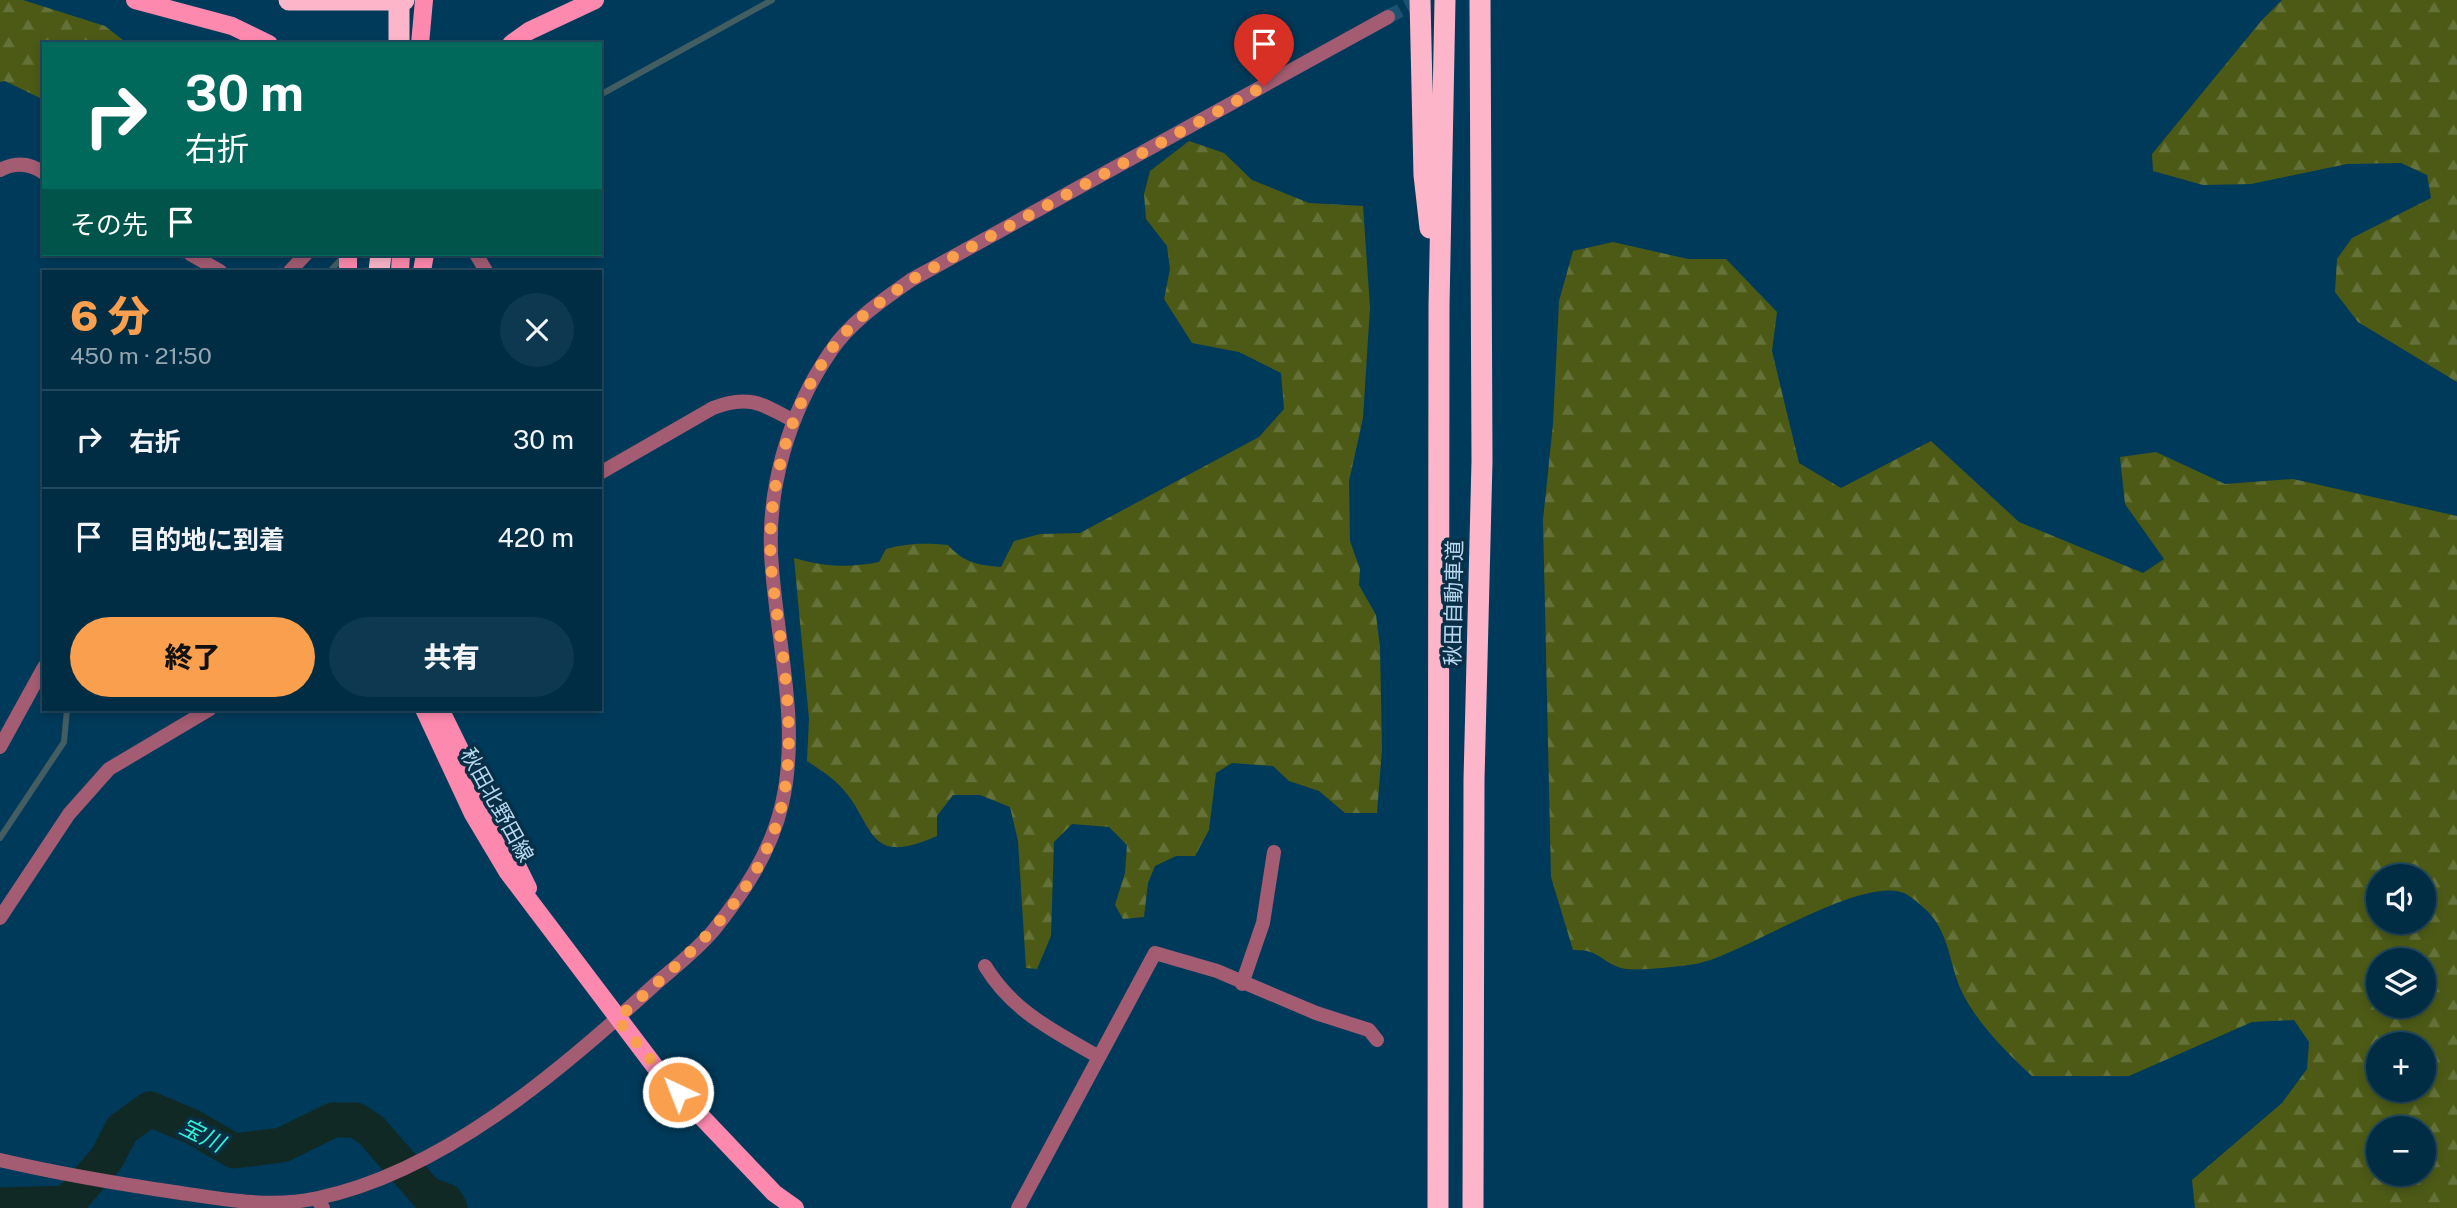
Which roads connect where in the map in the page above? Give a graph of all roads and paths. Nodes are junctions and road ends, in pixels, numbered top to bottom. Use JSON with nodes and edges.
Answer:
{"nodes":[{"id":1,"x":135,"y":0,"type":"edge"},
{"id":2,"x":289,"y":0,"type":"edge"},
{"id":3,"x":401,"y":0,"type":"edge"},
{"id":4,"x":424,"y":0,"type":"edge"},
{"id":5,"x":596,"y":0,"type":"edge"},
{"id":6,"x":1420,"y":0,"type":"edge"},
{"id":7,"x":1445,"y":0,"type":"edge"},
{"id":8,"x":1480,"y":0,"type":"edge"},
{"id":9,"x":1490,"y":0,"type":"edge"},
{"id":10,"x":1388,"y":17,"type":"tunnel mouth"},
{"id":11,"x":265,"y":42,"type":"edge"},
{"id":12,"x":399,"y":42,"type":"edge"},
{"id":13,"x":420,"y":42,"type":"edge"},
{"id":14,"x":514,"y":42,"type":"edge"},
{"id":15,"x":1480,"y":44,"type":"junction"},
{"id":16,"x":0,"y":170,"type":"edge"},
{"id":17,"x":42,"y":172,"type":"edge"},
{"id":18,"x":194,"y":256,"type":"edge"},
{"id":19,"x":304,"y":256,"type":"edge"},
{"id":20,"x":218,"y":270,"type":"edge"},
{"id":21,"x":291,"y":270,"type":"edge"},
{"id":22,"x":1439,"y":306,"type":"junction"},
{"id":23,"x":794,"y":421,"type":"junction"},
{"id":24,"x":602,"y":469,"type":"edge"},
{"id":25,"x":42,"y":671,"type":"edge"},
{"id":26,"x":207,"y":711,"type":"edge"},
{"id":27,"x":425,"y":711,"type":"edge"},
{"id":28,"x":441,"y":711,"type":"edge"},
{"id":29,"x":0,"y":747,"type":"edge"},
{"id":30,"x":1274,"y":852,"type":"dead end"},
{"id":31,"x":541,"y":917,"type":"junction"},
{"id":32,"x":0,"y":918,"type":"edge"},
{"id":33,"x":985,"y":966,"type":"dead end"},
{"id":34,"x":1242,"y":984,"type":"junction"},
{"id":35,"x":617,"y":1019,"type":"junction"},
{"id":36,"x":1377,"y":1040,"type":"dead end"},
{"id":37,"x":1100,"y":1057,"type":"junction"},
{"id":38,"x":0,"y":1160,"type":"edge"},
{"id":39,"x":320,"y":1203,"type":"edge"},
{"id":40,"x":794,"y":1208,"type":"edge"},
{"id":41,"x":1018,"y":1208,"type":"edge"},
{"id":42,"x":1438,"y":1208,"type":"edge"},
{"id":43,"x":1472,"y":1208,"type":"edge"}],
"edges":[{"from":1,"to":11,"type":"main road"},
{"from":2,"to":3,"type":"highway"},
{"from":3,"to":12,"type":"highway","bridge":true},
{"from":4,"to":13,"type":"main road"},
{"from":5,"to":14,"type":"main road"},
{"from":6,"to":22,"type":"highway"},
{"from":7,"to":22,"type":"highway","name":"秋田自動車道"},
{"from":8,"to":15,"type":"highway","name":"秋田自動車道"},
{"from":9,"to":15,"type":"highway"},
{"from":10,"to":23,"type":"street"},
{"from":15,"to":43,"type":"highway","name":"秋田自動車道"},
{"from":16,"to":17,"type":"street"},
{"from":18,"to":20,"type":"street"},
{"from":19,"to":21,"type":"street"},
{"from":22,"to":42,"type":"highway","name":"秋田自動車道"},
{"from":23,"to":24,"type":"street"},
{"from":23,"to":35,"type":"street"},
{"from":25,"to":29,"type":"street"},
{"from":26,"to":32,"type":"street"},
{"from":27,"to":31,"type":"main road","name":"秋田北野田線"},
{"from":28,"to":31,"type":"main road","name":"秋田北野田線"},
{"from":30,"to":34,"type":"street"},
{"from":31,"to":35,"type":"main road","name":"秋田北野田線"},
{"from":33,"to":37,"type":"street"},
{"from":34,"to":36,"type":"street"},
{"from":34,"to":37,"type":"street"},
{"from":35,"to":39,"type":"street"},
{"from":35,"to":40,"type":"main road","name":"秋田北野田線"},
{"from":37,"to":41,"type":"street"},
{"from":38,"to":39,"type":"street"}]}
